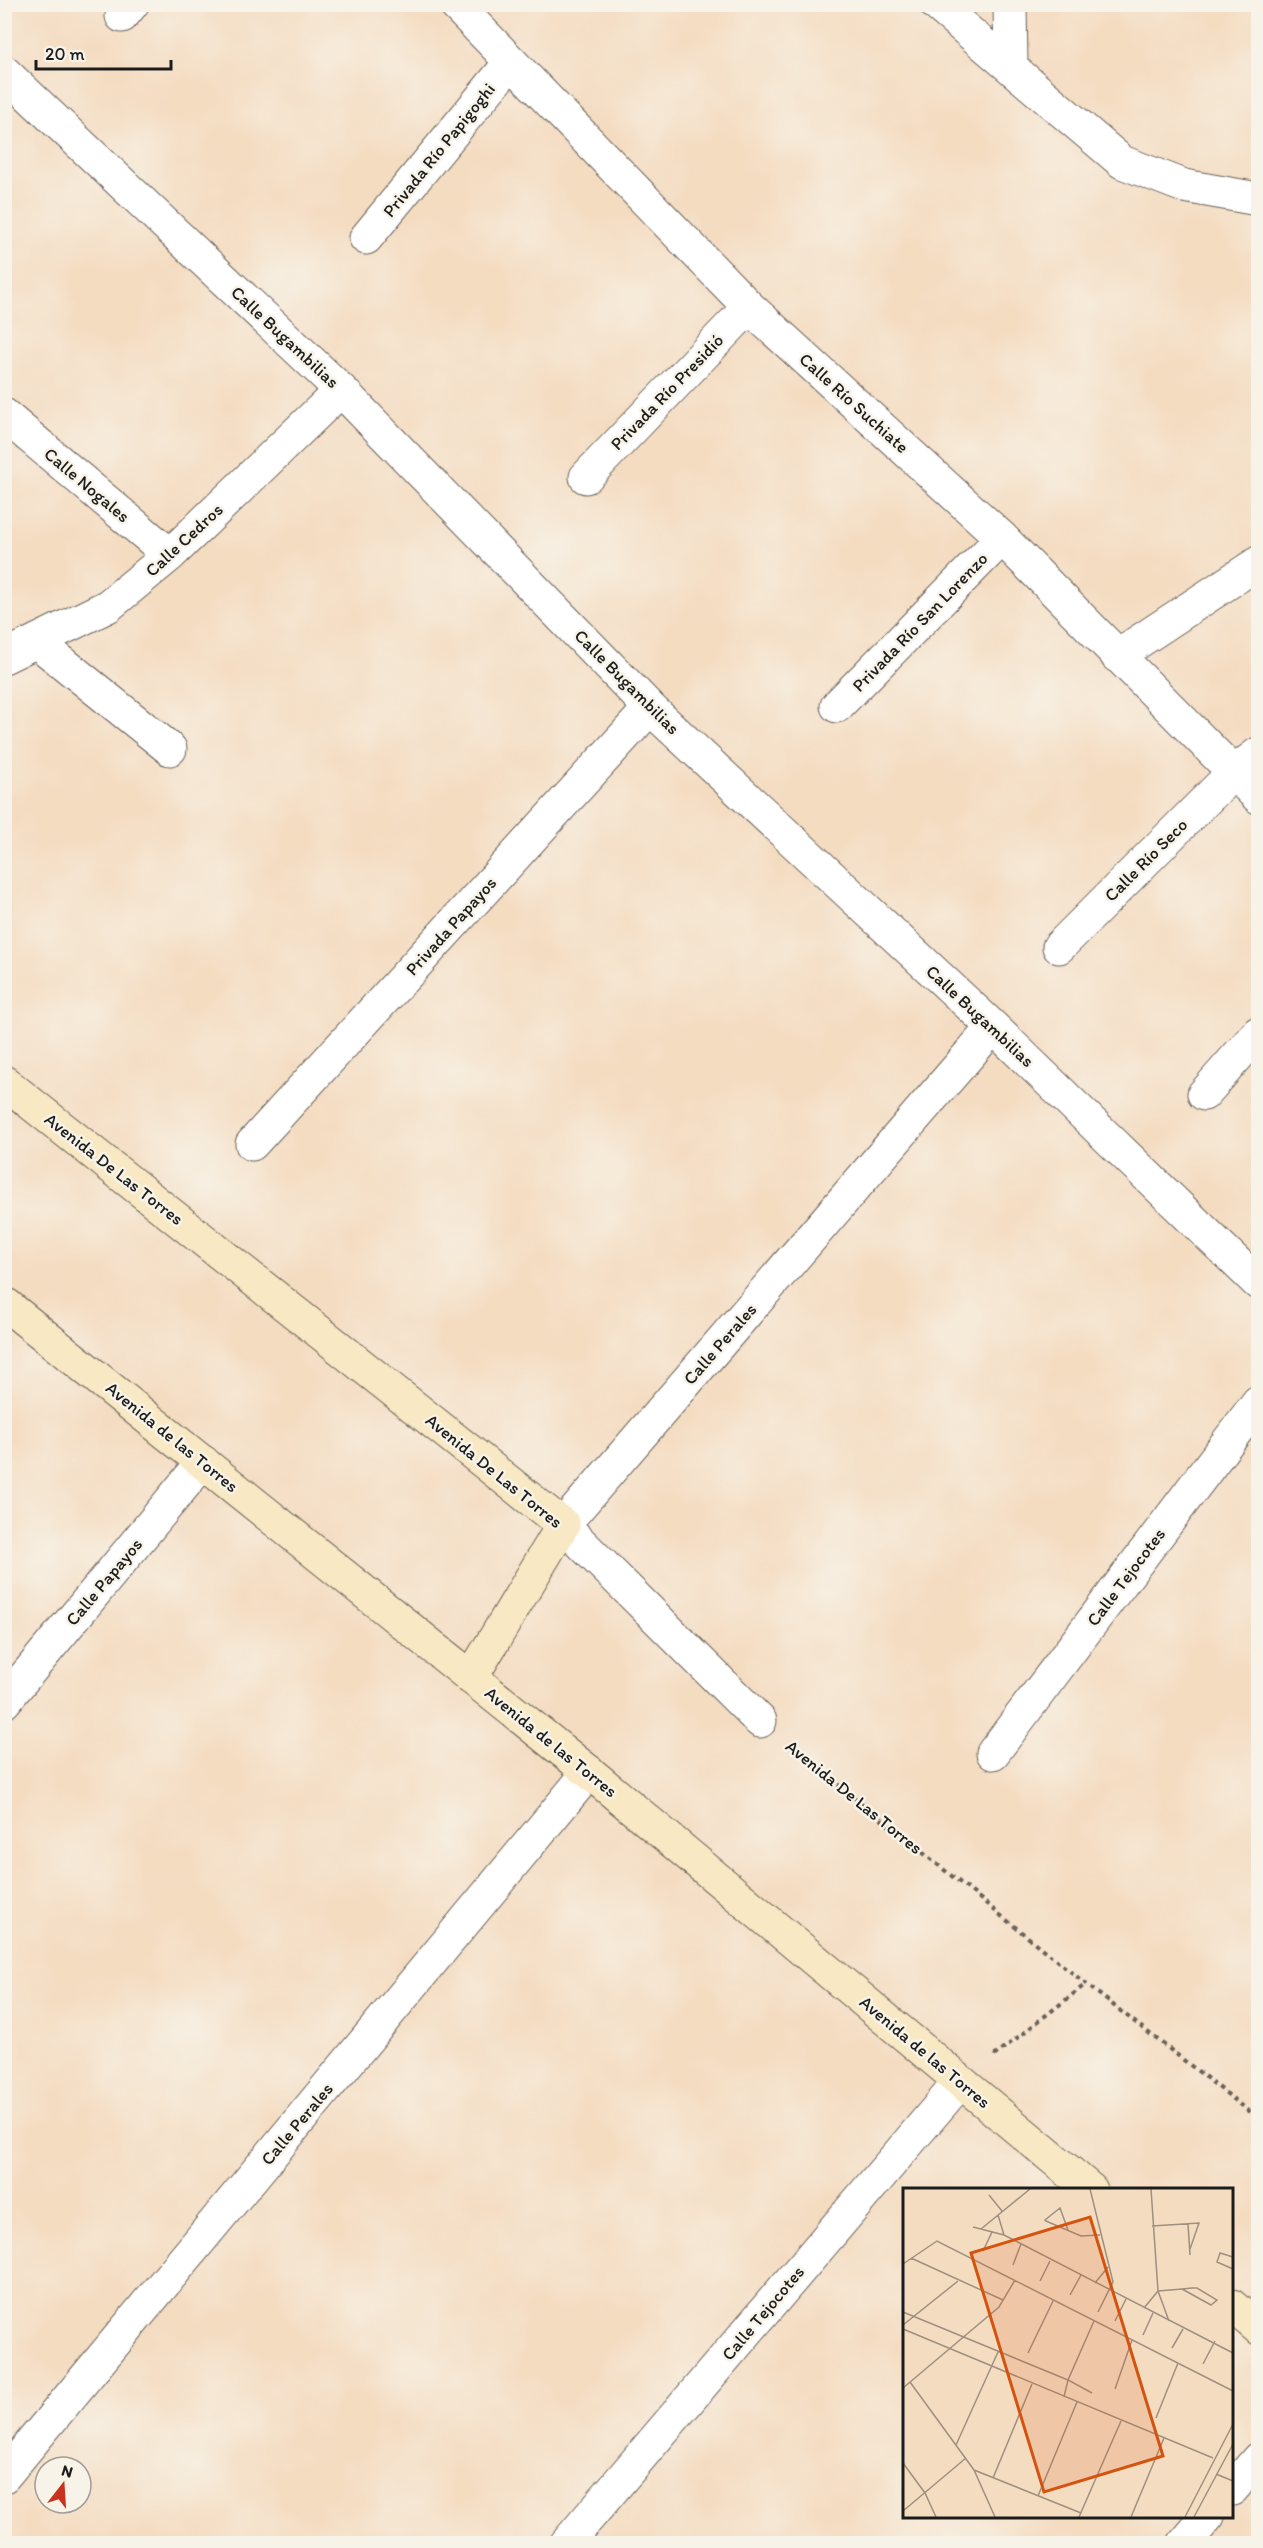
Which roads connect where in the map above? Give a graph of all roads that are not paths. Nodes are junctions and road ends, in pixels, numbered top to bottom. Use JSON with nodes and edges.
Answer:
{"nodes":[{"id":1,"x":455,"y":4,"type":"edge"},
{"id":2,"x":936,"y":4,"type":"edge"},
{"id":3,"x":1010,"y":4,"type":"edge"},
{"id":4,"x":511,"y":62,"type":"junction"},
{"id":5,"x":1011,"y":66,"type":"junction"},
{"id":6,"x":4,"y":72,"type":"edge"},
{"id":7,"x":1258,"y":199,"type":"edge"},
{"id":8,"x":366,"y":238,"type":"dead end"},
{"id":9,"x":749,"y":307,"type":"junction"},
{"id":10,"x":341,"y":390,"type":"junction"},
{"id":11,"x":4,"y":415,"type":"edge"},
{"id":12,"x":586,"y":477,"type":"dead end"},
{"id":13,"x":1002,"y":538,"type":"junction"},
{"id":14,"x":170,"y":555,"type":"junction"},
{"id":15,"x":1258,"y":563,"type":"edge"},
{"id":16,"x":36,"y":642,"type":"junction"},
{"id":17,"x":1117,"y":656,"type":"junction"},
{"id":18,"x":4,"y":657,"type":"edge"},
{"id":19,"x":837,"y":706,"type":"dead end"},
{"id":20,"x":650,"y":708,"type":"junction"},
{"id":21,"x":170,"y":749,"type":"dead end"},
{"id":22,"x":1246,"y":764,"type":"edge"},
{"id":23,"x":1258,"y":797,"type":"edge"},
{"id":24,"x":1059,"y":947,"type":"dead end"},
{"id":25,"x":993,"y":1027,"type":"junction"},
{"id":26,"x":1258,"y":1033,"type":"edge"},
{"id":27,"x":4,"y":1082,"type":"edge"},
{"id":28,"x":1204,"y":1094,"type":"dead end"},
{"id":29,"x":252,"y":1144,"type":"dead end"},
{"id":30,"x":1258,"y":1283,"type":"edge"},
{"id":31,"x":4,"y":1303,"type":"edge"},
{"id":32,"x":1258,"y":1402,"type":"edge"},
{"id":33,"x":203,"y":1462,"type":"junction"},
{"id":34,"x":563,"y":1526,"type":"junction"},
{"id":35,"x":471,"y":1678,"type":"junction"},
{"id":36,"x":4,"y":1702,"type":"edge"},
{"id":37,"x":760,"y":1722,"type":"road end"},
{"id":38,"x":993,"y":1753,"type":"dead end"},
{"id":39,"x":589,"y":1772,"type":"junction"},
{"id":40,"x":960,"y":2082,"type":"junction"},
{"id":41,"x":1088,"y":2188,"type":"edge"},
{"id":42,"x":1233,"y":2307,"type":"edge"},
{"id":43,"x":1258,"y":2328,"type":"edge"},
{"id":44,"x":1258,"y":2458,"type":"edge"},
{"id":45,"x":4,"y":2476,"type":"edge"},
{"id":46,"x":1233,"y":2488,"type":"edge"},
{"id":47,"x":1207,"y":2518,"type":"edge"},
{"id":48,"x":566,"y":2544,"type":"edge"},
{"id":49,"x":1184,"y":2544,"type":"edge"}],
"edges":[{"from":1,"to":4,"type":"street","name":"Calle Río Suchiate"},
{"from":2,"to":5,"type":"street"},
{"from":3,"to":5,"type":"street"},
{"from":4,"to":8,"type":"street","name":"Privada Río Papigoghi"},
{"from":4,"to":9,"type":"street","name":"Calle Río Suchiate"},
{"from":5,"to":7,"type":"street"},
{"from":6,"to":10,"type":"street","name":"Calle Bugambilias"},
{"from":9,"to":12,"type":"street","name":"Privada Río Presidió"},
{"from":9,"to":13,"type":"street","name":"Calle Río Suchiate"},
{"from":10,"to":14,"type":"street","name":"Calle Cedros"},
{"from":10,"to":20,"type":"street","name":"Calle Bugambilias"},
{"from":11,"to":14,"type":"street","name":"Calle Nogales"},
{"from":13,"to":17,"type":"street","name":"Calle Río Suchiate"},
{"from":13,"to":19,"type":"street","name":"Privada Río San Lorenzo"},
{"from":14,"to":16,"type":"street","name":"Calle Cedros"},
{"from":15,"to":17,"type":"street"},
{"from":16,"to":18,"type":"street","name":"Calle Cedros"},
{"from":16,"to":21,"type":"street"},
{"from":17,"to":22,"type":"street","name":"Calle Río Suchiate"},
{"from":20,"to":25,"type":"street","name":"Calle Bugambilias"},
{"from":20,"to":29,"type":"street","name":"Privada Papayos"},
{"from":22,"to":23,"type":"street","name":"Calle Río Suchiate"},
{"from":22,"to":24,"type":"street","name":"Calle Río Seco"},
{"from":25,"to":30,"type":"street","name":"Calle Bugambilias"},
{"from":25,"to":34,"type":"street","name":"Calle Perales"},
{"from":26,"to":28,"type":"street"},
{"from":27,"to":34,"type":"main road","name":"Avenida De Las Torres"},
{"from":31,"to":33,"type":"main road","name":"Avenida de las Torres"},
{"from":32,"to":38,"type":"street","name":"Calle Tejocotes"},
{"from":33,"to":35,"type":"main road","name":"Avenida de las Torres"},
{"from":33,"to":36,"type":"street","name":"Calle Papayos"},
{"from":34,"to":35,"type":"main road","name":"Calle Perales"},
{"from":34,"to":37,"type":"street","name":"Avenida De Las Torres"},
{"from":35,"to":39,"type":"main road","name":"Avenida de las Torres"},
{"from":39,"to":40,"type":"main road","name":"Avenida de las Torres"},
{"from":39,"to":45,"type":"street","name":"Calle Perales"},
{"from":40,"to":41,"type":"main road","name":"Avenida de las Torres"},
{"from":40,"to":48,"type":"street","name":"Calle Tejocotes"},
{"from":42,"to":43,"type":"main road"},
{"from":44,"to":46,"type":"street"},
{"from":47,"to":49,"type":"street"}]}
